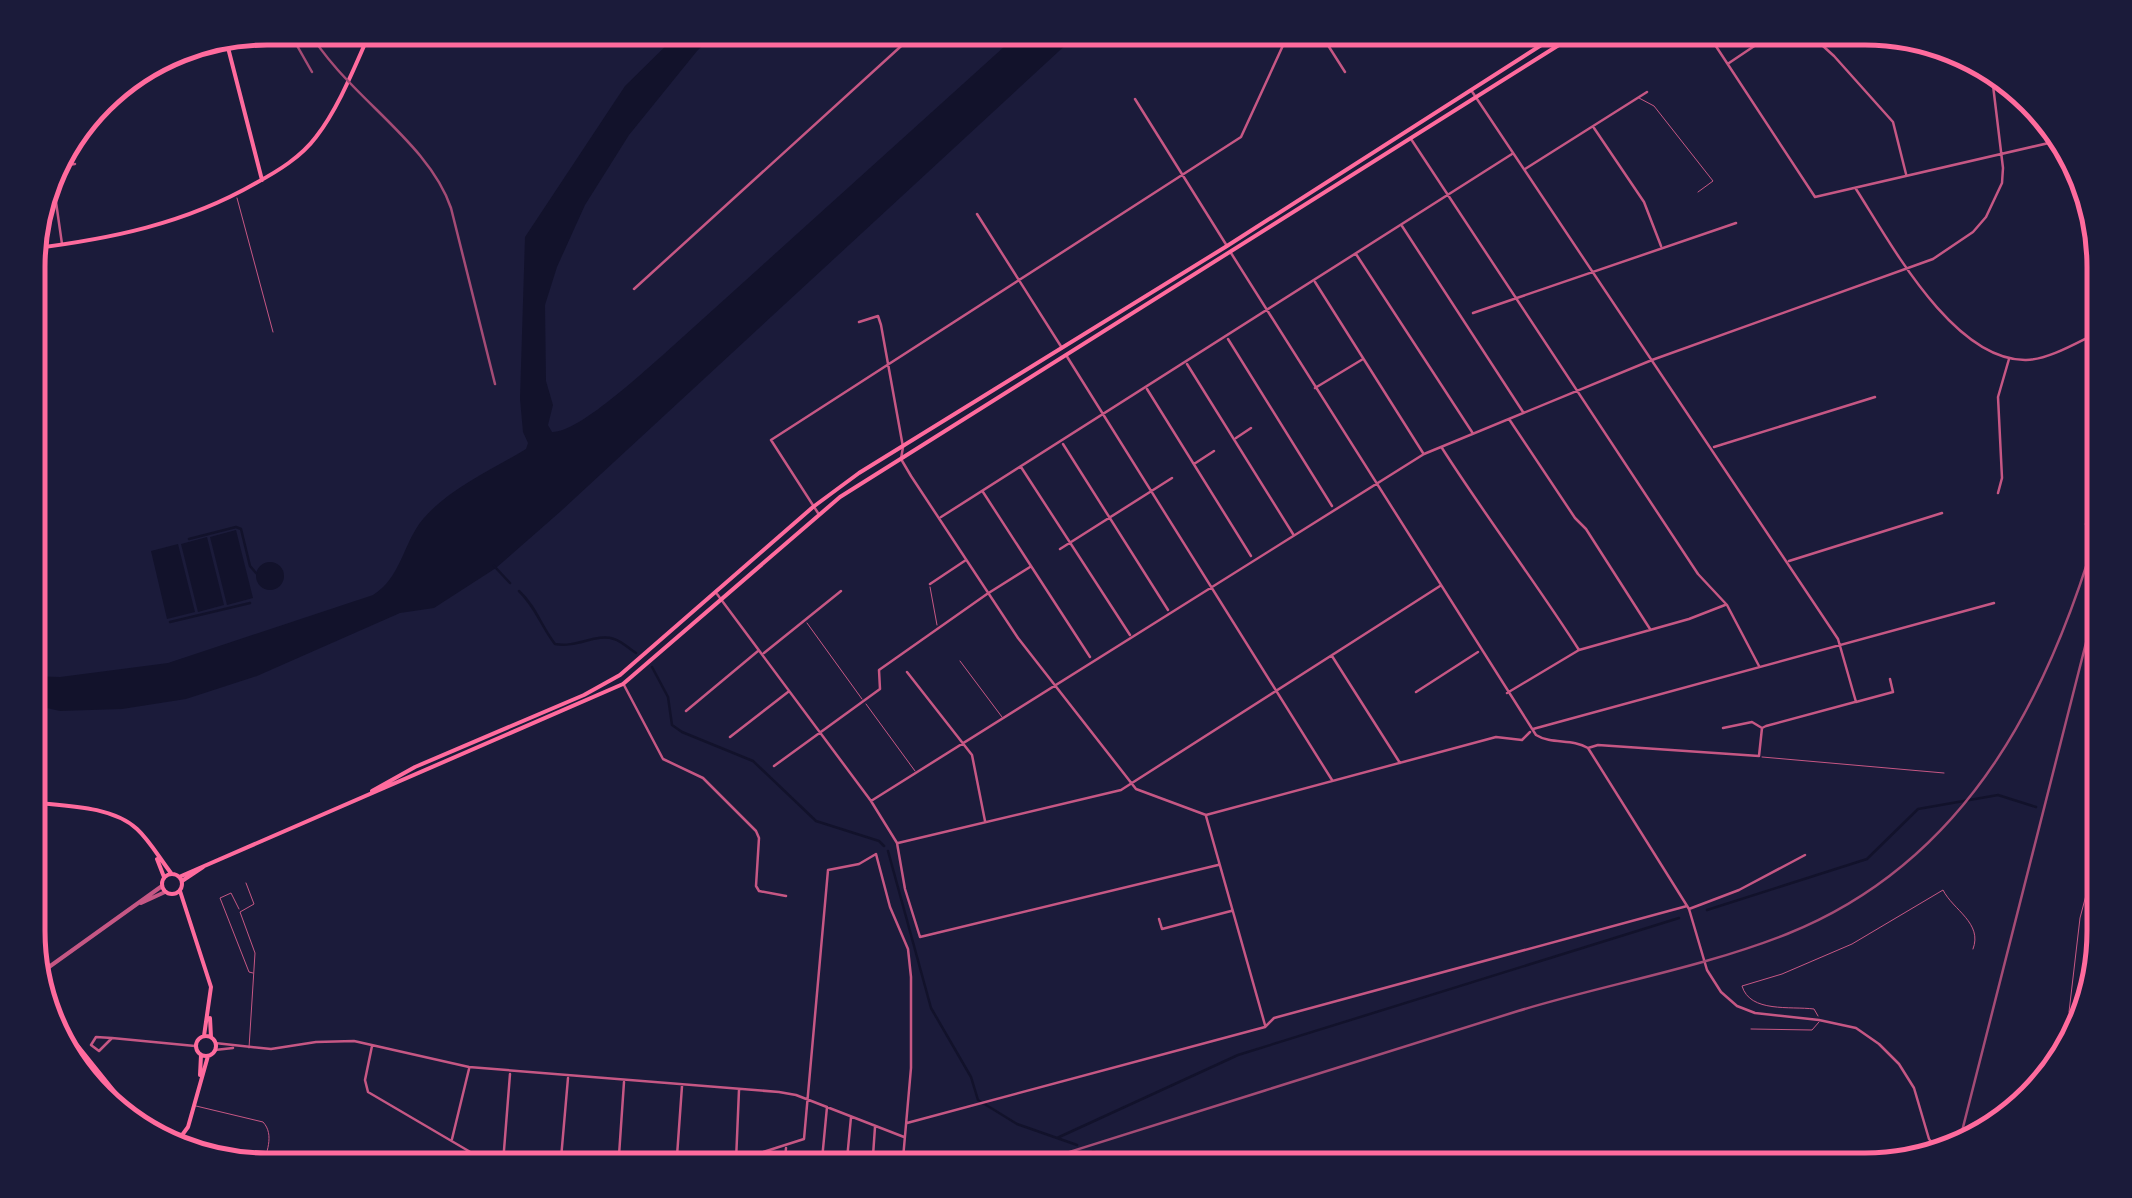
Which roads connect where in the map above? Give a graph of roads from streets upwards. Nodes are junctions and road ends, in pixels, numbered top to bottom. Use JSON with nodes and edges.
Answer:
{"nodes":[{"id":1,"x":363,"y":45,"type":"edge"},
{"id":2,"x":902,"y":45,"type":"edge"},
{"id":3,"x":1283,"y":45,"type":"edge"},
{"id":4,"x":1328,"y":45,"type":"edge"},
{"id":5,"x":1541,"y":45,"type":"edge"},
{"id":6,"x":1559,"y":45,"type":"edge"},
{"id":7,"x":1715,"y":45,"type":"edge"},
{"id":8,"x":1756,"y":45,"type":"edge"},
{"id":9,"x":1822,"y":45,"type":"edge"},
{"id":10,"x":228,"y":48,"type":"edge"},
{"id":11,"x":1728,"y":64,"type":"junction"},
{"id":12,"x":1345,"y":72,"type":"dead end"},
{"id":13,"x":1993,"y":86,"type":"edge"},
{"id":14,"x":1471,"y":90,"type":"junction"},
{"id":15,"x":1646,"y":92,"type":"dead end"},
{"id":16,"x":1476,"y":97,"type":"junction"},
{"id":17,"x":1135,"y":98,"type":"dead end"},
{"id":18,"x":1593,"y":126,"type":"junction"},
{"id":19,"x":1411,"y":139,"type":"junction"},
{"id":20,"x":2048,"y":143,"type":"edge"},
{"id":21,"x":1514,"y":154,"type":"junction"},
{"id":22,"x":2003,"y":154,"type":"junction"},
{"id":23,"x":75,"y":164,"type":"dead end"},
{"id":24,"x":71,"y":165,"type":"edge"},
{"id":25,"x":1524,"y":170,"type":"junction"},
{"id":26,"x":1184,"y":176,"type":"junction"},
{"id":27,"x":1906,"y":176,"type":"junction"},
{"id":28,"x":262,"y":180,"type":"junction"},
{"id":29,"x":1855,"y":188,"type":"junction"},
{"id":30,"x":1447,"y":195,"type":"junction"},
{"id":31,"x":56,"y":200,"type":"edge"},
{"id":32,"x":977,"y":214,"type":"dead end"},
{"id":33,"x":1736,"y":222,"type":"dead end"},
{"id":34,"x":1401,"y":225,"type":"junction"},
{"id":35,"x":62,"y":245,"type":"junction"},
{"id":36,"x":1227,"y":246,"type":"junction"},
{"id":37,"x":46,"y":247,"type":"edge"},
{"id":38,"x":1662,"y":248,"type":"junction"},
{"id":39,"x":1230,"y":252,"type":"junction"},
{"id":40,"x":1355,"y":253,"type":"junction"},
{"id":41,"x":1908,"y":270,"type":"junction"},
{"id":42,"x":1592,"y":272,"type":"junction"},
{"id":43,"x":1019,"y":279,"type":"junction"},
{"id":44,"x":1313,"y":280,"type":"junction"},
{"id":45,"x":634,"y":289,"type":"dead end"},
{"id":46,"x":1518,"y":298,"type":"junction"},
{"id":47,"x":1266,"y":309,"type":"junction"},
{"id":48,"x":1473,"y":313,"type":"dead end"},
{"id":49,"x":860,"y":322,"type":"dead end"},
{"id":50,"x":1227,"y":338,"type":"junction"},
{"id":51,"x":2087,"y":338,"type":"edge"},
{"id":52,"x":1062,"y":348,"type":"junction"},
{"id":53,"x":1066,"y":355,"type":"junction"},
{"id":54,"x":1364,"y":358,"type":"junction"},
{"id":55,"x":2009,"y":358,"type":"junction"},
{"id":56,"x":1652,"y":360,"type":"junction"},
{"id":57,"x":890,"y":362,"type":"junction"},
{"id":58,"x":1186,"y":362,"type":"junction"},
{"id":59,"x":1146,"y":388,"type":"junction"},
{"id":60,"x":1316,"y":388,"type":"junction"},
{"id":61,"x":1577,"y":390,"type":"junction"},
{"id":62,"x":1875,"y":398,"type":"dead end"},
{"id":63,"x":1523,"y":413,"type":"junction"},
{"id":64,"x":1104,"y":414,"type":"junction"},
{"id":65,"x":1509,"y":419,"type":"junction"},
{"id":66,"x":1251,"y":428,"type":"dead end"},
{"id":67,"x":1473,"y":434,"type":"junction"},
{"id":68,"x":1234,"y":439,"type":"junction"},
{"id":69,"x":1062,"y":442,"type":"junction"},
{"id":70,"x":1441,"y":446,"type":"junction"},
{"id":71,"x":903,"y":447,"type":"junction"},
{"id":72,"x":1712,"y":448,"type":"junction"},
{"id":73,"x":1214,"y":451,"type":"dead end"},
{"id":74,"x":1424,"y":454,"type":"junction"},
{"id":75,"x":902,"y":458,"type":"junction"},
{"id":76,"x":1192,"y":465,"type":"junction"},
{"id":77,"x":1021,"y":467,"type":"junction"},
{"id":78,"x":1172,"y":478,"type":"dead end"},
{"id":79,"x":1375,"y":482,"type":"junction"},
{"id":80,"x":1152,"y":490,"type":"junction"},
{"id":81,"x":982,"y":491,"type":"junction"},
{"id":82,"x":1998,"y":493,"type":"dead end"},
{"id":83,"x":812,"y":507,"type":"junction"},
{"id":84,"x":1333,"y":509,"type":"junction"},
{"id":85,"x":818,"y":513,"type":"junction"},
{"id":86,"x":1942,"y":514,"type":"dead end"},
{"id":87,"x":1110,"y":516,"type":"junction"},
{"id":88,"x":938,"y":518,"type":"junction"},
{"id":89,"x":1293,"y":534,"type":"junction"},
{"id":90,"x":1070,"y":542,"type":"junction"},
{"id":91,"x":1060,"y":548,"type":"dead end"},
{"id":92,"x":1252,"y":559,"type":"junction"},
{"id":93,"x":966,"y":560,"type":"junction"},
{"id":94,"x":1788,"y":562,"type":"junction"},
{"id":95,"x":1030,"y":567,"type":"junction"},
{"id":96,"x":930,"y":584,"type":"road end"},
{"id":97,"x":1211,"y":586,"type":"junction"},
{"id":98,"x":1441,"y":586,"type":"junction"},
{"id":99,"x":840,"y":591,"type":"dead end"},
{"id":100,"x":716,"y":593,"type":"junction"},
{"id":101,"x":987,"y":594,"type":"junction"},
{"id":102,"x":721,"y":599,"type":"junction"},
{"id":103,"x":1994,"y":603,"type":"dead end"},
{"id":104,"x":1727,"y":605,"type":"junction"},
{"id":105,"x":1168,"y":612,"type":"junction"},
{"id":106,"x":1650,"y":629,"type":"junction"},
{"id":107,"x":1131,"y":636,"type":"junction"},
{"id":108,"x":1840,"y":645,"type":"junction"},
{"id":109,"x":1480,"y":650,"type":"junction"},
{"id":110,"x":1578,"y":650,"type":"junction"},
{"id":111,"x":760,"y":653,"type":"junction"},
{"id":112,"x":1332,"y":655,"type":"junction"},
{"id":113,"x":1092,"y":660,"type":"junction"},
{"id":114,"x":1760,"y":666,"type":"junction"},
{"id":115,"x":907,"y":672,"type":"dead end"},
{"id":116,"x":1890,"y":679,"type":"dead end"},
{"id":117,"x":624,"y":684,"type":"junction"},
{"id":118,"x":1054,"y":684,"type":"junction"},
{"id":119,"x":1278,"y":689,"type":"junction"},
{"id":120,"x":790,"y":691,"type":"junction"},
{"id":121,"x":1416,"y":692,"type":"dead end"},
{"id":122,"x":1508,"y":693,"type":"junction"},
{"id":123,"x":1856,"y":702,"type":"junction"},
{"id":124,"x":686,"y":711,"type":"dead end"},
{"id":125,"x":1723,"y":728,"type":"dead end"},
{"id":126,"x":1762,"y":728,"type":"junction"},
{"id":127,"x":1532,"y":729,"type":"junction"},
{"id":128,"x":820,"y":733,"type":"junction"},
{"id":129,"x":730,"y":737,"type":"dead end"},
{"id":130,"x":961,"y":744,"type":"junction"},
{"id":131,"x":1588,"y":748,"type":"junction"},
{"id":132,"x":1400,"y":764,"type":"junction"},
{"id":133,"x":774,"y":766,"type":"dead end"},
{"id":134,"x":1130,"y":782,"type":"junction"},
{"id":135,"x":1333,"y":782,"type":"junction"},
{"id":136,"x":363,"y":796,"type":"junction"},
{"id":137,"x":872,"y":801,"type":"junction"},
{"id":138,"x":45,"y":803,"type":"edge"},
{"id":139,"x":1206,"y":815,"type":"junction"},
{"id":140,"x":986,"y":822,"type":"junction"},
{"id":141,"x":897,"y":844,"type":"junction"},
{"id":142,"x":153,"y":850,"type":"junction"},
{"id":143,"x":1805,"y":856,"type":"dead end"},
{"id":144,"x":1218,"y":864,"type":"junction"},
{"id":145,"x":170,"y":874,"type":"junction"},
{"id":146,"x":164,"y":877,"type":"junction"},
{"id":147,"x":181,"y":879,"type":"junction"},
{"id":148,"x":164,"y":889,"type":"junction"},
{"id":149,"x":180,"y":890,"type":"junction"},
{"id":150,"x":172,"y":894,"type":"junction"},
{"id":151,"x":786,"y":896,"type":"dead end"},
{"id":152,"x":1688,"y":907,"type":"junction"},
{"id":153,"x":185,"y":911,"type":"junction"},
{"id":154,"x":1232,"y":911,"type":"junction"},
{"id":155,"x":1160,"y":919,"type":"dead end"},
{"id":156,"x":49,"y":969,"type":"edge"},
{"id":157,"x":209,"y":1014,"type":"junction"},
{"id":158,"x":1265,"y":1027,"type":"junction"},
{"id":159,"x":204,"y":1036,"type":"junction"},
{"id":160,"x":112,"y":1038,"type":"dead end"},
{"id":161,"x":213,"y":1040,"type":"junction"},
{"id":162,"x":372,"y":1045,"type":"junction"},
{"id":163,"x":196,"y":1046,"type":"junction"},
{"id":164,"x":238,"y":1047,"type":"junction"},
{"id":165,"x":78,"y":1048,"type":"edge"},
{"id":166,"x":215,"y":1050,"type":"junction"},
{"id":167,"x":201,"y":1055,"type":"junction"},
{"id":168,"x":208,"y":1056,"type":"junction"},
{"id":169,"x":469,"y":1067,"type":"junction"},
{"id":170,"x":510,"y":1072,"type":"junction"},
{"id":171,"x":100,"y":1074,"type":"junction"},
{"id":172,"x":568,"y":1076,"type":"junction"},
{"id":173,"x":200,"y":1080,"type":"junction"},
{"id":174,"x":624,"y":1080,"type":"junction"},
{"id":175,"x":682,"y":1085,"type":"junction"},
{"id":176,"x":108,"y":1086,"type":"edge"},
{"id":177,"x":740,"y":1089,"type":"junction"},
{"id":178,"x":118,"y":1096,"type":"edge"},
{"id":179,"x":810,"y":1100,"type":"junction"},
{"id":180,"x":827,"y":1106,"type":"junction"},
{"id":181,"x":851,"y":1116,"type":"junction"},
{"id":182,"x":907,"y":1123,"type":"junction"},
{"id":183,"x":876,"y":1125,"type":"junction"},
{"id":184,"x":183,"y":1136,"type":"edge"},
{"id":185,"x":906,"y":1137,"type":"junction"},
{"id":186,"x":450,"y":1142,"type":"junction"},
{"id":187,"x":1931,"y":1142,"type":"edge"},
{"id":188,"x":786,"y":1147,"type":"junction"},
{"id":189,"x":470,"y":1153,"type":"edge"},
{"id":190,"x":505,"y":1153,"type":"edge"},
{"id":191,"x":561,"y":1153,"type":"edge"},
{"id":192,"x":619,"y":1153,"type":"edge"},
{"id":193,"x":677,"y":1153,"type":"edge"},
{"id":194,"x":736,"y":1153,"type":"edge"},
{"id":195,"x":765,"y":1153,"type":"edge"},
{"id":196,"x":785,"y":1153,"type":"edge"},
{"id":197,"x":823,"y":1153,"type":"edge"},
{"id":198,"x":848,"y":1153,"type":"edge"},
{"id":199,"x":874,"y":1153,"type":"edge"},
{"id":200,"x":904,"y":1153,"type":"edge"}],
"edges":[{"from":1,"to":28,"type":"main road"},
{"from":2,"to":45,"type":"street"},
{"from":3,"to":26,"type":"street"},
{"from":4,"to":12,"type":"street"},
{"from":5,"to":14,"type":"main road"},
{"from":6,"to":16,"type":"main road"},
{"from":7,"to":11,"type":"street"},
{"from":8,"to":11,"type":"street"},
{"from":9,"to":27,"type":"street"},
{"from":10,"to":28,"type":"main road"},
{"from":11,"to":29,"type":"street"},
{"from":13,"to":22,"type":"street"},
{"from":14,"to":16,"type":"street"},
{"from":14,"to":36,"type":"main road"},
{"from":15,"to":18,"type":"street"},
{"from":16,"to":19,"type":"main road"},
{"from":16,"to":21,"type":"street"},
{"from":17,"to":26,"type":"street"},
{"from":18,"to":25,"type":"street"},
{"from":18,"to":38,"type":"street"},
{"from":19,"to":30,"type":"street"},
{"from":19,"to":39,"type":"main road"},
{"from":20,"to":22,"type":"street"},
{"from":21,"to":25,"type":"street"},
{"from":21,"to":30,"type":"street"},
{"from":22,"to":27,"type":"street"},
{"from":22,"to":41,"type":"street"},
{"from":23,"to":24,"type":"street"},
{"from":25,"to":42,"type":"street"},
{"from":26,"to":36,"type":"street"},
{"from":26,"to":43,"type":"street"},
{"from":27,"to":29,"type":"street"},
{"from":28,"to":35,"type":"main road"},
{"from":29,"to":41,"type":"street"},
{"from":30,"to":34,"type":"street"},
{"from":30,"to":46,"type":"street"},
{"from":31,"to":35,"type":"street"},
{"from":32,"to":43,"type":"street"},
{"from":33,"to":38,"type":"street"},
{"from":34,"to":40,"type":"street"},
{"from":34,"to":63,"type":"street"},
{"from":35,"to":37,"type":"main road"},
{"from":36,"to":39,"type":"street"},
{"from":36,"to":52,"type":"main road"},
{"from":38,"to":42,"type":"street"},
{"from":39,"to":47,"type":"street"},
{"from":39,"to":53,"type":"main road"},
{"from":40,"to":44,"type":"street"},
{"from":40,"to":67,"type":"street"},
{"from":41,"to":55,"type":"street"},
{"from":41,"to":56,"type":"street"},
{"from":42,"to":46,"type":"street"},
{"from":42,"to":56,"type":"street"},
{"from":43,"to":52,"type":"street"},
{"from":43,"to":57,"type":"street"},
{"from":44,"to":47,"type":"street"},
{"from":44,"to":54,"type":"street"},
{"from":46,"to":48,"type":"street"},
{"from":46,"to":61,"type":"street"},
{"from":47,"to":50,"type":"street"},
{"from":47,"to":60,"type":"street"},
{"from":49,"to":57,"type":"street"},
{"from":50,"to":58,"type":"street"},
{"from":50,"to":84,"type":"street"},
{"from":51,"to":55,"type":"street"},
{"from":52,"to":53,"type":"street"},
{"from":52,"to":71,"type":"main road"},
{"from":53,"to":64,"type":"street"},
{"from":53,"to":75,"type":"main road"},
{"from":54,"to":60,"type":"street"},
{"from":54,"to":74,"type":"street"},
{"from":55,"to":82,"type":"street"},
{"from":56,"to":61,"type":"street"},
{"from":56,"to":72,"type":"street"},
{"from":57,"to":71,"type":"street"},
{"from":57,"to":83,"type":"street"},
{"from":58,"to":59,"type":"street"},
{"from":58,"to":68,"type":"street"},
{"from":59,"to":64,"type":"street"},
{"from":59,"to":76,"type":"street"},
{"from":60,"to":79,"type":"street"},
{"from":61,"to":63,"type":"street"},
{"from":61,"to":104,"type":"street"},
{"from":62,"to":72,"type":"street"},
{"from":63,"to":65,"type":"street"},
{"from":64,"to":69,"type":"street"},
{"from":64,"to":80,"type":"street"},
{"from":65,"to":67,"type":"street"},
{"from":65,"to":106,"type":"street"},
{"from":66,"to":68,"type":"street"},
{"from":67,"to":70,"type":"street"},
{"from":68,"to":89,"type":"street"},
{"from":69,"to":77,"type":"street"},
{"from":69,"to":87,"type":"street"},
{"from":70,"to":74,"type":"street"},
{"from":70,"to":110,"type":"street"},
{"from":71,"to":75,"type":"street"},
{"from":71,"to":83,"type":"main road"},
{"from":72,"to":94,"type":"street"},
{"from":73,"to":76,"type":"street"},
{"from":74,"to":79,"type":"street"},
{"from":75,"to":85,"type":"main road"},
{"from":75,"to":88,"type":"street"},
{"from":76,"to":92,"type":"street"},
{"from":77,"to":81,"type":"street"},
{"from":77,"to":90,"type":"street"},
{"from":78,"to":80,"type":"street"},
{"from":79,"to":84,"type":"street"},
{"from":79,"to":98,"type":"street"},
{"from":80,"to":87,"type":"street"},
{"from":80,"to":97,"type":"street"},
{"from":81,"to":88,"type":"street"},
{"from":81,"to":95,"type":"street"},
{"from":83,"to":85,"type":"street"},
{"from":83,"to":100,"type":"main road"},
{"from":84,"to":89,"type":"street"},
{"from":85,"to":102,"type":"main road"},
{"from":86,"to":94,"type":"street"},
{"from":87,"to":90,"type":"street"},
{"from":87,"to":105,"type":"street"},
{"from":88,"to":93,"type":"street"},
{"from":89,"to":92,"type":"street"},
{"from":90,"to":91,"type":"street"},
{"from":90,"to":107,"type":"street"},
{"from":92,"to":97,"type":"street"},
{"from":93,"to":96,"type":"street"},
{"from":93,"to":101,"type":"street"},
{"from":94,"to":108,"type":"street"},
{"from":95,"to":101,"type":"street"},
{"from":95,"to":113,"type":"street"},
{"from":97,"to":105,"type":"street"},
{"from":97,"to":119,"type":"street"},
{"from":98,"to":109,"type":"street"},
{"from":98,"to":112,"type":"street"},
{"from":99,"to":111,"type":"street"},
{"from":100,"to":102,"type":"street"},
{"from":100,"to":136,"type":"main road"},
{"from":101,"to":118,"type":"street"},
{"from":101,"to":128,"type":"street"},
{"from":102,"to":111,"type":"street"},
{"from":102,"to":117,"type":"main road"},
{"from":103,"to":108,"type":"street"},
{"from":104,"to":106,"type":"street"},
{"from":104,"to":114,"type":"street"},
{"from":105,"to":107,"type":"street"},
{"from":106,"to":110,"type":"street"},
{"from":107,"to":113,"type":"street"},
{"from":108,"to":114,"type":"street"},
{"from":108,"to":123,"type":"street"},
{"from":109,"to":121,"type":"street"},
{"from":109,"to":122,"type":"street"},
{"from":110,"to":122,"type":"street"},
{"from":111,"to":120,"type":"street"},
{"from":111,"to":124,"type":"street"},
{"from":112,"to":119,"type":"street"},
{"from":112,"to":132,"type":"street"},
{"from":113,"to":118,"type":"street"},
{"from":114,"to":127,"type":"street"},
{"from":115,"to":130,"type":"street"},
{"from":116,"to":123,"type":"street"},
{"from":117,"to":136,"type":"main road"},
{"from":117,"to":151,"type":"street"},
{"from":118,"to":130,"type":"street"},
{"from":118,"to":134,"type":"street"},
{"from":119,"to":134,"type":"street"},
{"from":119,"to":135,"type":"street"},
{"from":120,"to":128,"type":"street"},
{"from":120,"to":129,"type":"street"},
{"from":122,"to":127,"type":"street"},
{"from":123,"to":126,"type":"street"},
{"from":125,"to":126,"type":"street"},
{"from":126,"to":131,"type":"street"},
{"from":127,"to":131,"type":"street"},
{"from":127,"to":132,"type":"street"},
{"from":128,"to":133,"type":"street"},
{"from":128,"to":137,"type":"street"},
{"from":130,"to":137,"type":"street"},
{"from":130,"to":140,"type":"street"},
{"from":131,"to":152,"type":"street"},
{"from":132,"to":135,"type":"street"},
{"from":134,"to":139,"type":"street"},
{"from":134,"to":140,"type":"street"},
{"from":135,"to":139,"type":"street"},
{"from":136,"to":147,"type":"main road"},
{"from":137,"to":141,"type":"street"},
{"from":138,"to":142,"type":"main road"},
{"from":139,"to":144,"type":"street"},
{"from":140,"to":141,"type":"street"},
{"from":141,"to":144,"type":"street"},
{"from":142,"to":145,"type":"main road"},
{"from":142,"to":146,"type":"main road"},
{"from":143,"to":152,"type":"street"},
{"from":144,"to":154,"type":"street"},
{"from":145,"to":146,"type":"main road"},
{"from":145,"to":147,"type":"main road"},
{"from":146,"to":148,"type":"main road"},
{"from":147,"to":149,"type":"main road"},
{"from":148,"to":150,"type":"main road"},
{"from":148,"to":156,"type":"street"},
{"from":149,"to":150,"type":"main road"},
{"from":149,"to":153,"type":"main road"},
{"from":150,"to":153,"type":"main road"},
{"from":152,"to":158,"type":"street"},
{"from":152,"to":187,"type":"street"},
{"from":153,"to":157,"type":"main road"},
{"from":154,"to":155,"type":"street"},
{"from":154,"to":158,"type":"street"},
{"from":157,"to":159,"type":"main road"},
{"from":157,"to":161,"type":"main road"},
{"from":158,"to":182,"type":"street"},
{"from":159,"to":161,"type":"main road"},
{"from":159,"to":163,"type":"main road"},
{"from":160,"to":163,"type":"street"},
{"from":161,"to":164,"type":"street"},
{"from":161,"to":166,"type":"main road"},
{"from":162,"to":164,"type":"street"},
{"from":162,"to":169,"type":"street"},
{"from":162,"to":186,"type":"street"},
{"from":163,"to":167,"type":"main road"},
{"from":164,"to":166,"type":"street"},
{"from":165,"to":171,"type":"main road"},
{"from":166,"to":168,"type":"main road"},
{"from":167,"to":168,"type":"main road"},
{"from":167,"to":173,"type":"main road"},
{"from":168,"to":173,"type":"main road"},
{"from":169,"to":170,"type":"street"},
{"from":169,"to":186,"type":"street"},
{"from":170,"to":172,"type":"street"},
{"from":170,"to":190,"type":"street"},
{"from":171,"to":176,"type":"main road"},
{"from":171,"to":178,"type":"main road"},
{"from":172,"to":174,"type":"street"},
{"from":172,"to":191,"type":"street"},
{"from":173,"to":184,"type":"main road"},
{"from":174,"to":175,"type":"street"},
{"from":174,"to":192,"type":"street"},
{"from":175,"to":177,"type":"street"},
{"from":175,"to":193,"type":"street"},
{"from":177,"to":179,"type":"street"},
{"from":177,"to":194,"type":"street"},
{"from":179,"to":180,"type":"street"},
{"from":179,"to":182,"type":"street"},
{"from":179,"to":188,"type":"street"},
{"from":180,"to":181,"type":"street"},
{"from":180,"to":197,"type":"street"},
{"from":181,"to":183,"type":"street"},
{"from":181,"to":198,"type":"street"},
{"from":182,"to":185,"type":"street"},
{"from":183,"to":185,"type":"street"},
{"from":183,"to":199,"type":"street"},
{"from":185,"to":200,"type":"street"},
{"from":186,"to":189,"type":"street"},
{"from":188,"to":195,"type":"street"},
{"from":188,"to":196,"type":"street"}]}
